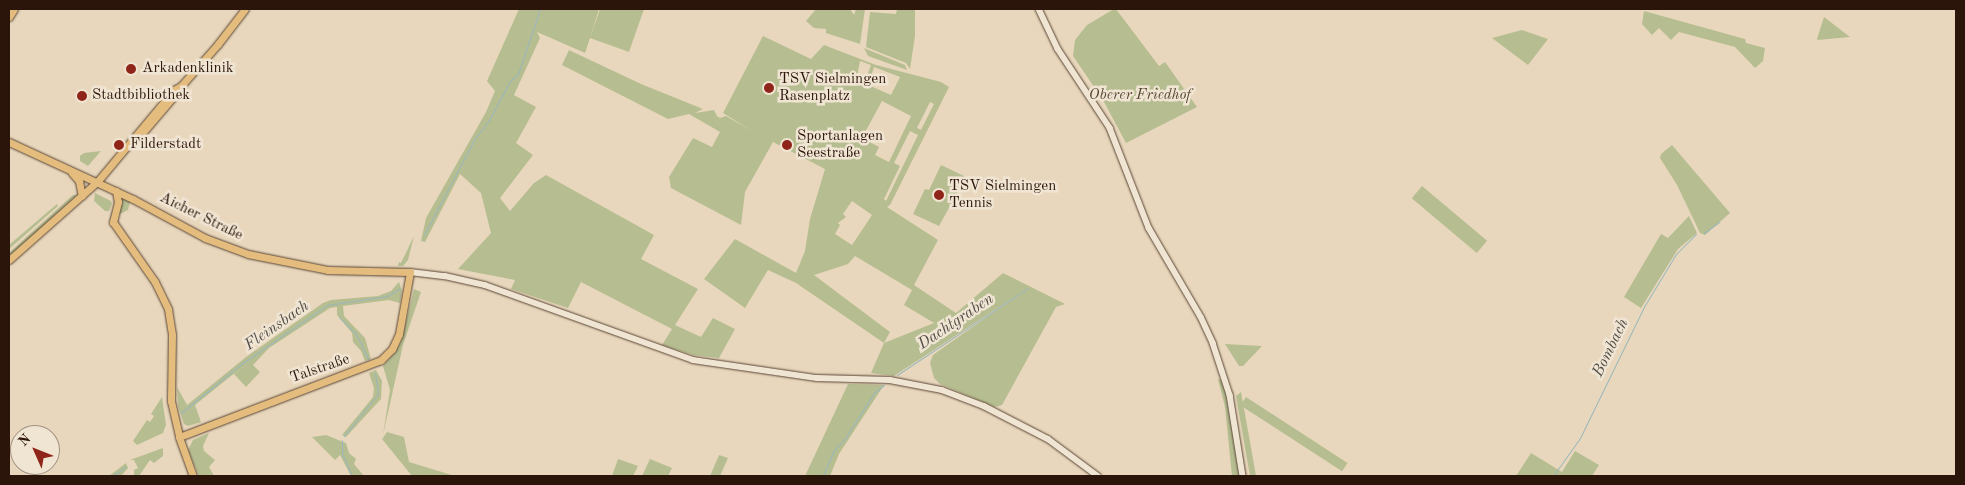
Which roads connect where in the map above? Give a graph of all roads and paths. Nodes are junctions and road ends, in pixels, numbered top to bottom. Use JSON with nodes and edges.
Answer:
{"nodes":[{"id":1,"x":14,"y":9,"type":"edge"},
{"id":2,"x":245,"y":9,"type":"edge"},
{"id":3,"x":1039,"y":9,"type":"edge"},
{"id":4,"x":9,"y":17,"type":"edge"},
{"id":5,"x":9,"y":142,"type":"edge"},
{"id":6,"x":70,"y":171,"type":"junction"},
{"id":7,"x":96,"y":182,"type":"junction"},
{"id":8,"x":116,"y":192,"type":"junction"},
{"id":9,"x":82,"y":196,"type":"junction"},
{"id":10,"x":9,"y":260,"type":"edge"},
{"id":11,"x":410,"y":272,"type":"junction"},
{"id":12,"x":178,"y":437,"type":"junction"},
{"id":13,"x":193,"y":476,"type":"edge"},
{"id":14,"x":1098,"y":476,"type":"edge"},
{"id":15,"x":1243,"y":476,"type":"edge"}],
"edges":[{"from":1,"to":4,"type":"main road"},
{"from":2,"to":7,"type":"main road"},
{"from":3,"to":15,"type":"street"},
{"from":5,"to":6,"type":"main road","name":"Aicher Straße"},
{"from":6,"to":7,"type":"main road","name":"Aicher Straße"},
{"from":6,"to":9,"type":"main road"},
{"from":7,"to":8,"type":"main road","name":"Aicher Straße"},
{"from":7,"to":9,"type":"main road"},
{"from":8,"to":11,"type":"main road","name":"Aicher Straße"},
{"from":8,"to":12,"type":"main road"},
{"from":9,"to":10,"type":"main road"},
{"from":11,"to":12,"type":"main road","name":"Talstraße"},
{"from":11,"to":14,"type":"street","name":"Aicher Straße"},
{"from":12,"to":13,"type":"main road"}]}
